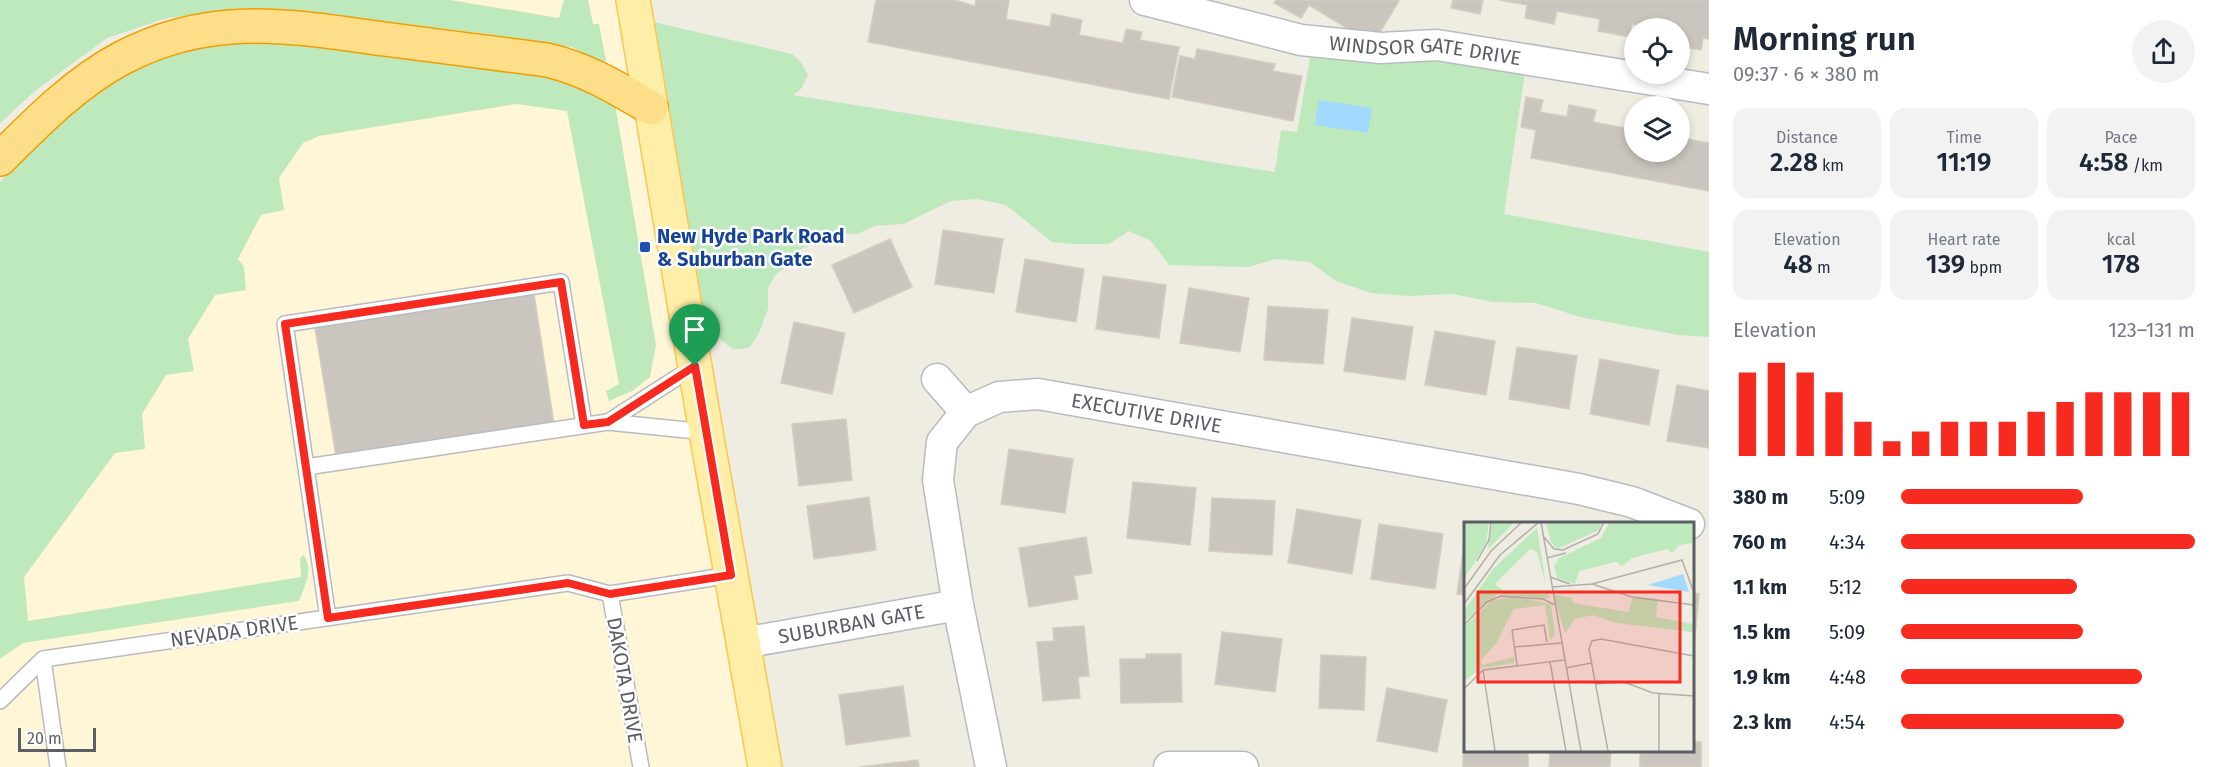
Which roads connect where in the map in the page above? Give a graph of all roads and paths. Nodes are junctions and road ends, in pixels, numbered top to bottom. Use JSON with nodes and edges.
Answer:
{"nodes":[{"id":1,"x":633,"y":0,"type":"edge"},
{"id":2,"x":1145,"y":0,"type":"edge"},
{"id":3,"x":1709,"y":89,"type":"edge"},
{"id":4,"x":651,"y":108,"type":"junction"},
{"id":5,"x":0,"y":159,"type":"edge"},
{"id":6,"x":695,"y":366,"type":"junction"},
{"id":7,"x":937,"y":379,"type":"dead end"},
{"id":8,"x":966,"y":412,"type":"junction"},
{"id":9,"x":608,"y":422,"type":"junction"},
{"id":10,"x":584,"y":425,"type":"junction"},
{"id":11,"x":706,"y":432,"type":"junction"},
{"id":12,"x":306,"y":467,"type":"junction"},
{"id":13,"x":1686,"y":522,"type":"edge"},
{"id":14,"x":1694,"y":525,"type":"edge"},
{"id":15,"x":1709,"y":530,"type":"edge"},
{"id":16,"x":731,"y":575,"type":"junction"},
{"id":17,"x":610,"y":594,"type":"junction"},
{"id":18,"x":958,"y":605,"type":"junction"},
{"id":19,"x":328,"y":618,"type":"junction"},
{"id":20,"x":743,"y":643,"type":"junction"},
{"id":21,"x":43,"y":659,"type":"junction"},
{"id":22,"x":0,"y":701,"type":"edge"},
{"id":23,"x":58,"y":767,"type":"edge"},
{"id":24,"x":641,"y":767,"type":"edge"},
{"id":25,"x":765,"y":767,"type":"edge"},
{"id":26,"x":991,"y":767,"type":"edge"},
{"id":27,"x":1169,"y":767,"type":"edge"},
{"id":28,"x":1244,"y":767,"type":"edge"}],
"edges":[{"from":1,"to":4,"type":"main road"},
{"from":2,"to":3,"type":"street","name":"WINDSOR GATE DRIVE"},
{"from":4,"to":5,"type":"highway"},
{"from":4,"to":6,"type":"main road"},
{"from":6,"to":9,"type":"lane"},
{"from":6,"to":11,"type":"main road"},
{"from":7,"to":8,"type":"street"},
{"from":8,"to":13,"type":"street","name":"EXECUTIVE DRIVE"},
{"from":8,"to":18,"type":"street","name":"EXECUTIVE DRIVE"},
{"from":9,"to":10,"type":"lane"},
{"from":9,"to":11,"type":"lane"},
{"from":10,"to":12,"type":"lane"},
{"from":10,"to":12,"type":"lane"},
{"from":11,"to":16,"type":"main road"},
{"from":12,"to":19,"type":"lane"},
{"from":14,"to":15,"type":"street","name":"EXECUTIVE DRIVE"},
{"from":16,"to":17,"type":"lane"},
{"from":16,"to":20,"type":"main road"},
{"from":17,"to":19,"type":"lane","name":"NEVADA DRIVE"},
{"from":17,"to":24,"type":"lane","name":"DAKOTA DRIVE"},
{"from":18,"to":20,"type":"street","name":"SUBURBAN GATE"},
{"from":18,"to":26,"type":"street","name":"EXECUTIVE DRIVE"},
{"from":19,"to":21,"type":"lane","name":"NEVADA DRIVE"},
{"from":20,"to":25,"type":"main road"},
{"from":21,"to":22,"type":"lane"},
{"from":21,"to":23,"type":"lane"},
{"from":27,"to":28,"type":"street"}]}
